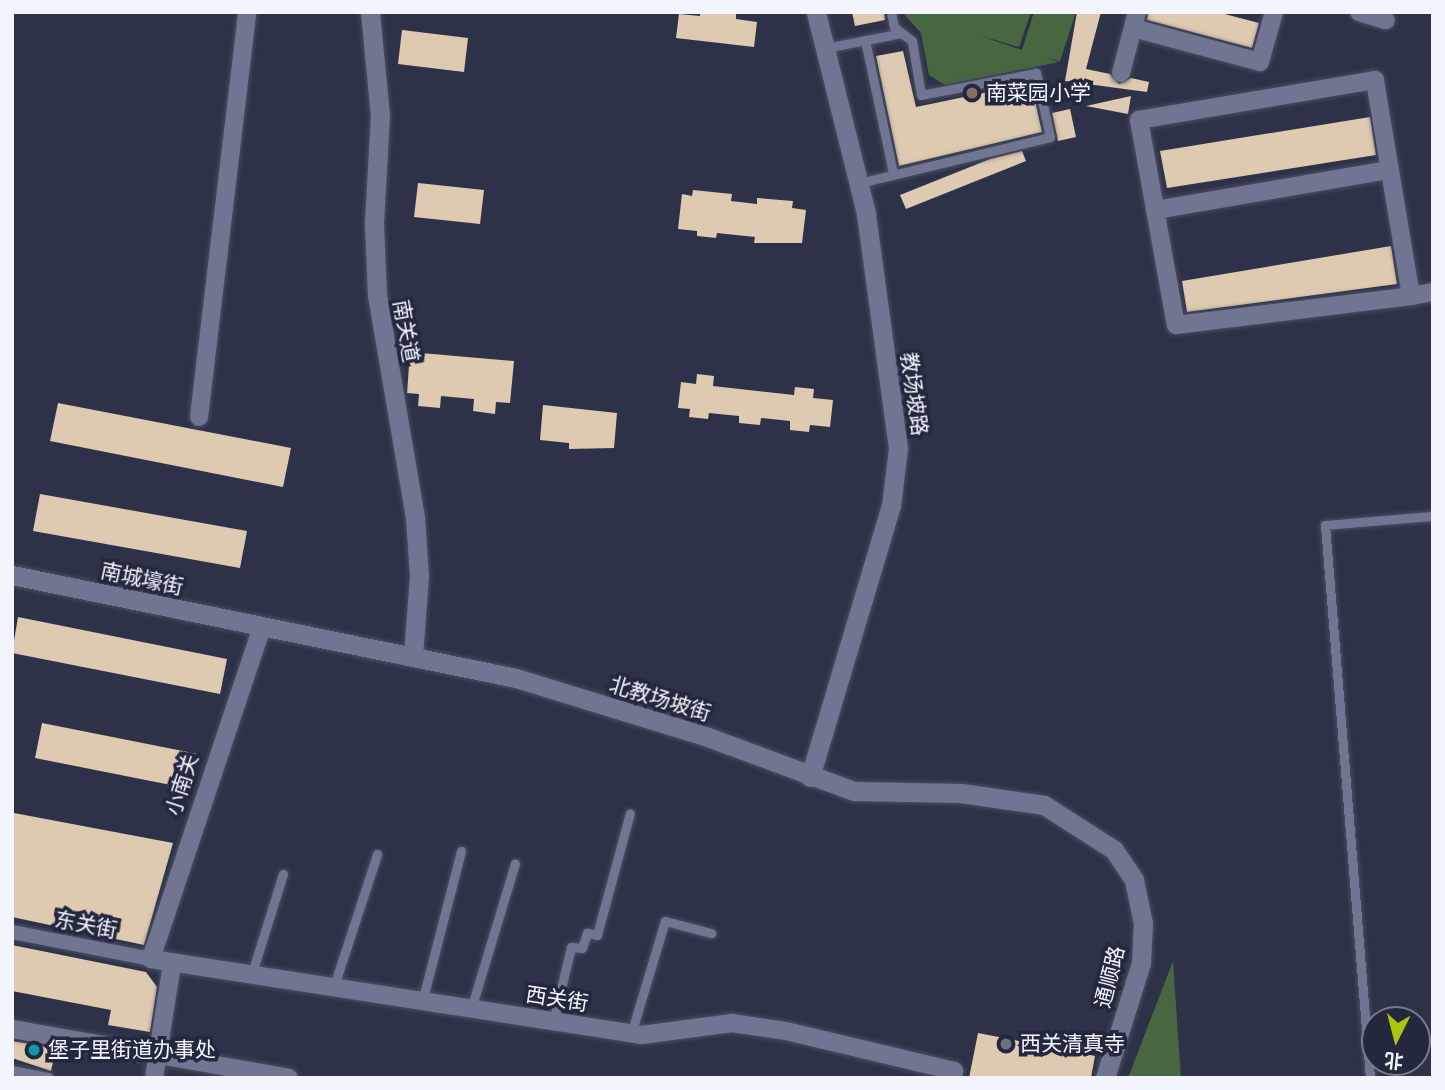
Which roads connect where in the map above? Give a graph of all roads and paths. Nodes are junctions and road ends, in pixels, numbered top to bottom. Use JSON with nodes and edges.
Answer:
{"nodes":[{"id":1,"x":247,"y":12,"type":"edge"},
{"id":2,"x":370,"y":12,"type":"edge"},
{"id":3,"x":816,"y":12,"type":"edge"},
{"id":4,"x":891,"y":12,"type":"edge"},
{"id":5,"x":1274,"y":12,"type":"edge"},
{"id":6,"x":1359,"y":12,"type":"edge"},
{"id":7,"x":1135,"y":20,"type":"edge"},
{"id":8,"x":1386,"y":20,"type":"dead end"},
{"id":9,"x":902,"y":33,"type":"junction"},
{"id":10,"x":865,"y":40,"type":"junction"},
{"id":11,"x":825,"y":48,"type":"junction"},
{"id":12,"x":1121,"y":73,"type":"dead end"},
{"id":13,"x":1388,"y":170,"type":"junction"},
{"id":14,"x":893,"y":173,"type":"junction"},
{"id":15,"x":859,"y":184,"type":"junction"},
{"id":16,"x":1155,"y":210,"type":"junction"},
{"id":17,"x":1433,"y":292,"type":"edge"},
{"id":18,"x":1411,"y":296,"type":"junction"},
{"id":19,"x":199,"y":417,"type":"dead end"},
{"id":20,"x":1433,"y":516,"type":"edge"},
{"id":21,"x":12,"y":575,"type":"edge"},
{"id":22,"x":262,"y":627,"type":"junction"},
{"id":23,"x":413,"y":656,"type":"junction"},
{"id":24,"x":810,"y":777,"type":"junction"},
{"id":25,"x":1044,"y":805,"type":"joint"},
{"id":26,"x":630,"y":813,"type":"dead end"},
{"id":27,"x":461,"y":851,"type":"dead end"},
{"id":28,"x":377,"y":854,"type":"dead end"},
{"id":29,"x":515,"y":863,"type":"dead end"},
{"id":30,"x":283,"y":874,"type":"dead end"},
{"id":31,"x":12,"y":932,"type":"edge"},
{"id":32,"x":711,"y":933,"type":"dead end"},
{"id":33,"x":151,"y":959,"type":"junction"},
{"id":34,"x":172,"y":964,"type":"junction"},
{"id":35,"x":251,"y":976,"type":"junction"},
{"id":36,"x":333,"y":989,"type":"junction"},
{"id":37,"x":422,"y":1002,"type":"junction"},
{"id":38,"x":471,"y":1009,"type":"junction"},
{"id":39,"x":553,"y":1022,"type":"junction"},
{"id":40,"x":12,"y":1029,"type":"edge"},
{"id":41,"x":631,"y":1034,"type":"junction"},
{"id":42,"x":157,"y":1058,"type":"junction"},
{"id":43,"x":12,"y":1070,"type":"edge"},
{"id":44,"x":953,"y":1075,"type":"edge"},
{"id":45,"x":48,"y":1077,"type":"edge"},
{"id":46,"x":154,"y":1078,"type":"edge"},
{"id":47,"x":289,"y":1078,"type":"edge"},
{"id":48,"x":1105,"y":1078,"type":"edge"},
{"id":49,"x":1370,"y":1078,"type":"edge"}],
"edges":[{"from":1,"to":19,"type":"street"},
{"from":2,"to":23,"type":"street","name":"南关道"},
{"from":3,"to":11,"type":"street","name":"教场坡路"},
{"from":4,"to":9,"type":"lane"},
{"from":5,"to":7,"type":"street"},
{"from":6,"to":8,"type":"street"},
{"from":7,"to":12,"type":"street"},
{"from":9,"to":10,"type":"lane"},
{"from":9,"to":14,"type":"lane"},
{"from":10,"to":11,"type":"lane"},
{"from":10,"to":14,"type":"lane"},
{"from":11,"to":15,"type":"street","name":"教场坡路"},
{"from":13,"to":16,"type":"street"},
{"from":13,"to":16,"type":"street"},
{"from":13,"to":18,"type":"street"},
{"from":14,"to":15,"type":"lane"},
{"from":15,"to":24,"type":"street","name":"教场坡路"},
{"from":16,"to":18,"type":"street"},
{"from":17,"to":18,"type":"street"},
{"from":20,"to":49,"type":"lane"},
{"from":21,"to":22,"type":"street","name":"南城壕街"},
{"from":22,"to":23,"type":"street","name":"北教场坡街"},
{"from":22,"to":33,"type":"street","name":"小南关"},
{"from":23,"to":24,"type":"street","name":"北教场坡街"},
{"from":24,"to":25,"type":"street","name":"北教场坡街"},
{"from":25,"to":48,"type":"street","name":"通顺路"},
{"from":26,"to":39,"type":"lane"},
{"from":27,"to":37,"type":"lane"},
{"from":28,"to":36,"type":"lane"},
{"from":29,"to":38,"type":"lane"},
{"from":30,"to":35,"type":"lane"},
{"from":31,"to":33,"type":"street","name":"东关街"},
{"from":32,"to":41,"type":"lane"},
{"from":33,"to":34,"type":"street","name":"西关街"},
{"from":34,"to":35,"type":"street","name":"西关街"},
{"from":34,"to":42,"type":"street"},
{"from":35,"to":36,"type":"street","name":"西关街"},
{"from":36,"to":37,"type":"street","name":"西关街"},
{"from":37,"to":38,"type":"street","name":"西关街"},
{"from":38,"to":39,"type":"street","name":"西关街"},
{"from":39,"to":41,"type":"street","name":"西关街"},
{"from":40,"to":42,"type":"street"},
{"from":41,"to":44,"type":"street","name":"西关街"},
{"from":42,"to":46,"type":"street"},
{"from":42,"to":47,"type":"street"},
{"from":43,"to":45,"type":"lane"}]}
